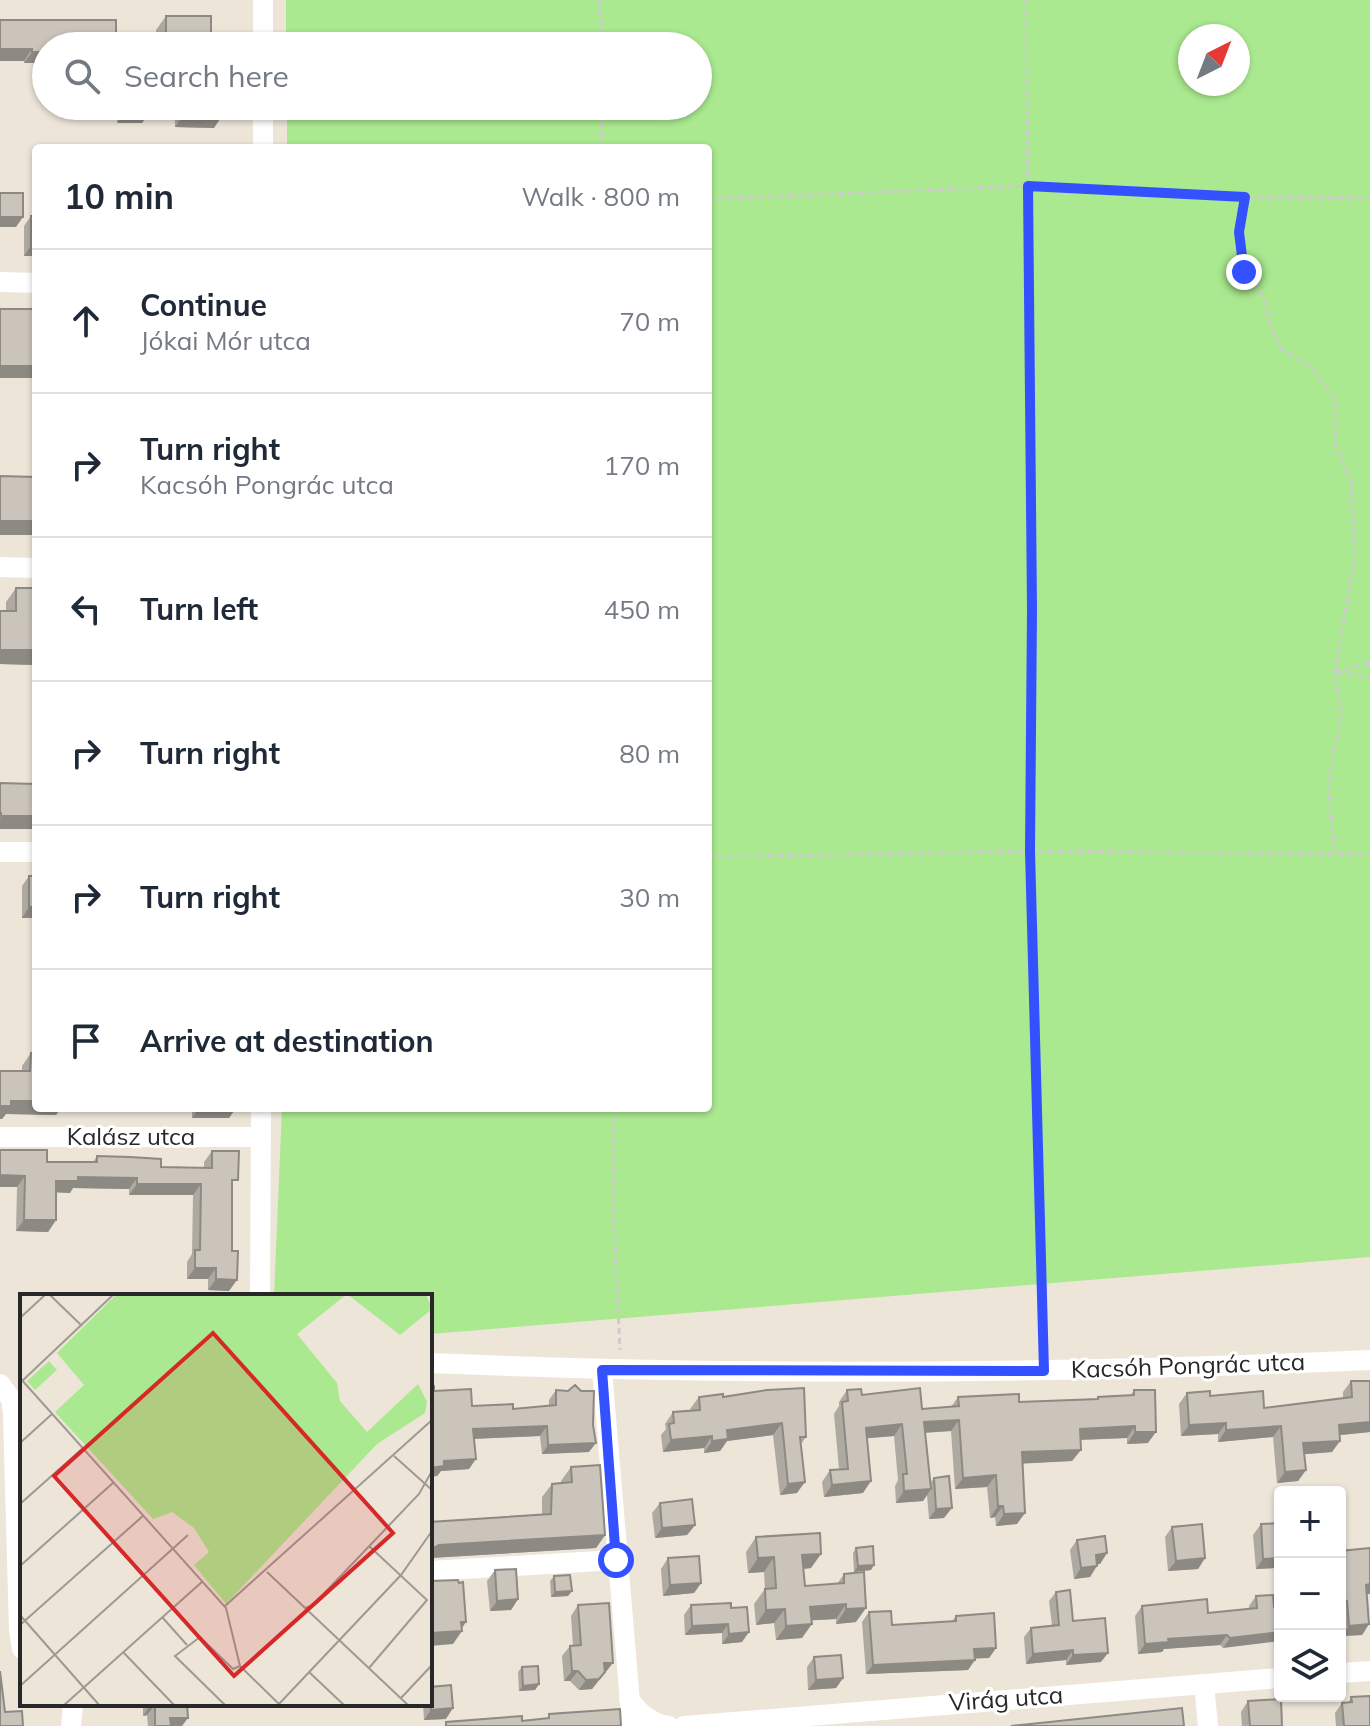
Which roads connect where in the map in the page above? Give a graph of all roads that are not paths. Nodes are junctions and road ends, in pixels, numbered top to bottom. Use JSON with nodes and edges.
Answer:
{"nodes":[{"id":1,"x":263,"y":0,"type":"edge"},
{"id":2,"x":263,"y":32,"type":"edge"},
{"id":3,"x":263,"y":120,"type":"edge"},
{"id":4,"x":263,"y":144,"type":"edge"},
{"id":5,"x":0,"y":282,"type":"edge"},
{"id":6,"x":32,"y":283,"type":"edge"},
{"id":7,"x":0,"y":567,"type":"edge"},
{"id":8,"x":32,"y":568,"type":"edge"},
{"id":9,"x":0,"y":852,"type":"edge"},
{"id":10,"x":32,"y":852,"type":"edge"},
{"id":11,"x":261,"y":1112,"type":"edge"},
{"id":12,"x":0,"y":1137,"type":"edge"},
{"id":13,"x":261,"y":1137,"type":"junction"},
{"id":14,"x":260,"y":1294,"type":"edge"},
{"id":15,"x":1370,"y":1360,"type":"edge"},
{"id":16,"x":432,"y":1363,"type":"edge"},
{"id":17,"x":612,"y":1370,"type":"junction"},
{"id":18,"x":0,"y":1384,"type":"edge"},
{"id":19,"x":616,"y":1560,"type":"junction"},
{"id":20,"x":432,"y":1571,"type":"edge"},
{"id":21,"x":20,"y":1636,"type":"edge"},
{"id":22,"x":1370,"y":1671,"type":"edge"},
{"id":23,"x":1346,"y":1673,"type":"edge"},
{"id":24,"x":1274,"y":1678,"type":"edge"},
{"id":25,"x":1204,"y":1684,"type":"junction"},
{"id":26,"x":629,"y":1699,"type":"junction"},
{"id":27,"x":73,"y":1706,"type":"edge"},
{"id":28,"x":71,"y":1726,"type":"edge"},
{"id":29,"x":632,"y":1726,"type":"edge"},
{"id":30,"x":669,"y":1726,"type":"edge"},
{"id":31,"x":684,"y":1726,"type":"edge"},
{"id":32,"x":1208,"y":1726,"type":"edge"}],
"edges":[{"from":1,"to":2,"type":"street"},
{"from":3,"to":4,"type":"street"},
{"from":5,"to":6,"type":"street"},
{"from":7,"to":8,"type":"street"},
{"from":9,"to":10,"type":"street"},
{"from":11,"to":13,"type":"street"},
{"from":12,"to":13,"type":"street","name":"Kalász utca"},
{"from":13,"to":14,"type":"street"},
{"from":15,"to":17,"type":"street","name":"Kacsóh Pongrác utca"},
{"from":16,"to":17,"type":"street","name":"Kacsóh Pongrác utca"},
{"from":17,"to":19,"type":"street"},
{"from":18,"to":21,"type":"street"},
{"from":19,"to":20,"type":"street"},
{"from":19,"to":26,"type":"street"},
{"from":22,"to":23,"type":"street"},
{"from":24,"to":25,"type":"street","name":"Virág utca"},
{"from":25,"to":31,"type":"street","name":"Virág utca"},
{"from":25,"to":32,"type":"street"},
{"from":26,"to":29,"type":"street"},
{"from":26,"to":30,"type":"street"},
{"from":27,"to":28,"type":"street"}]}
